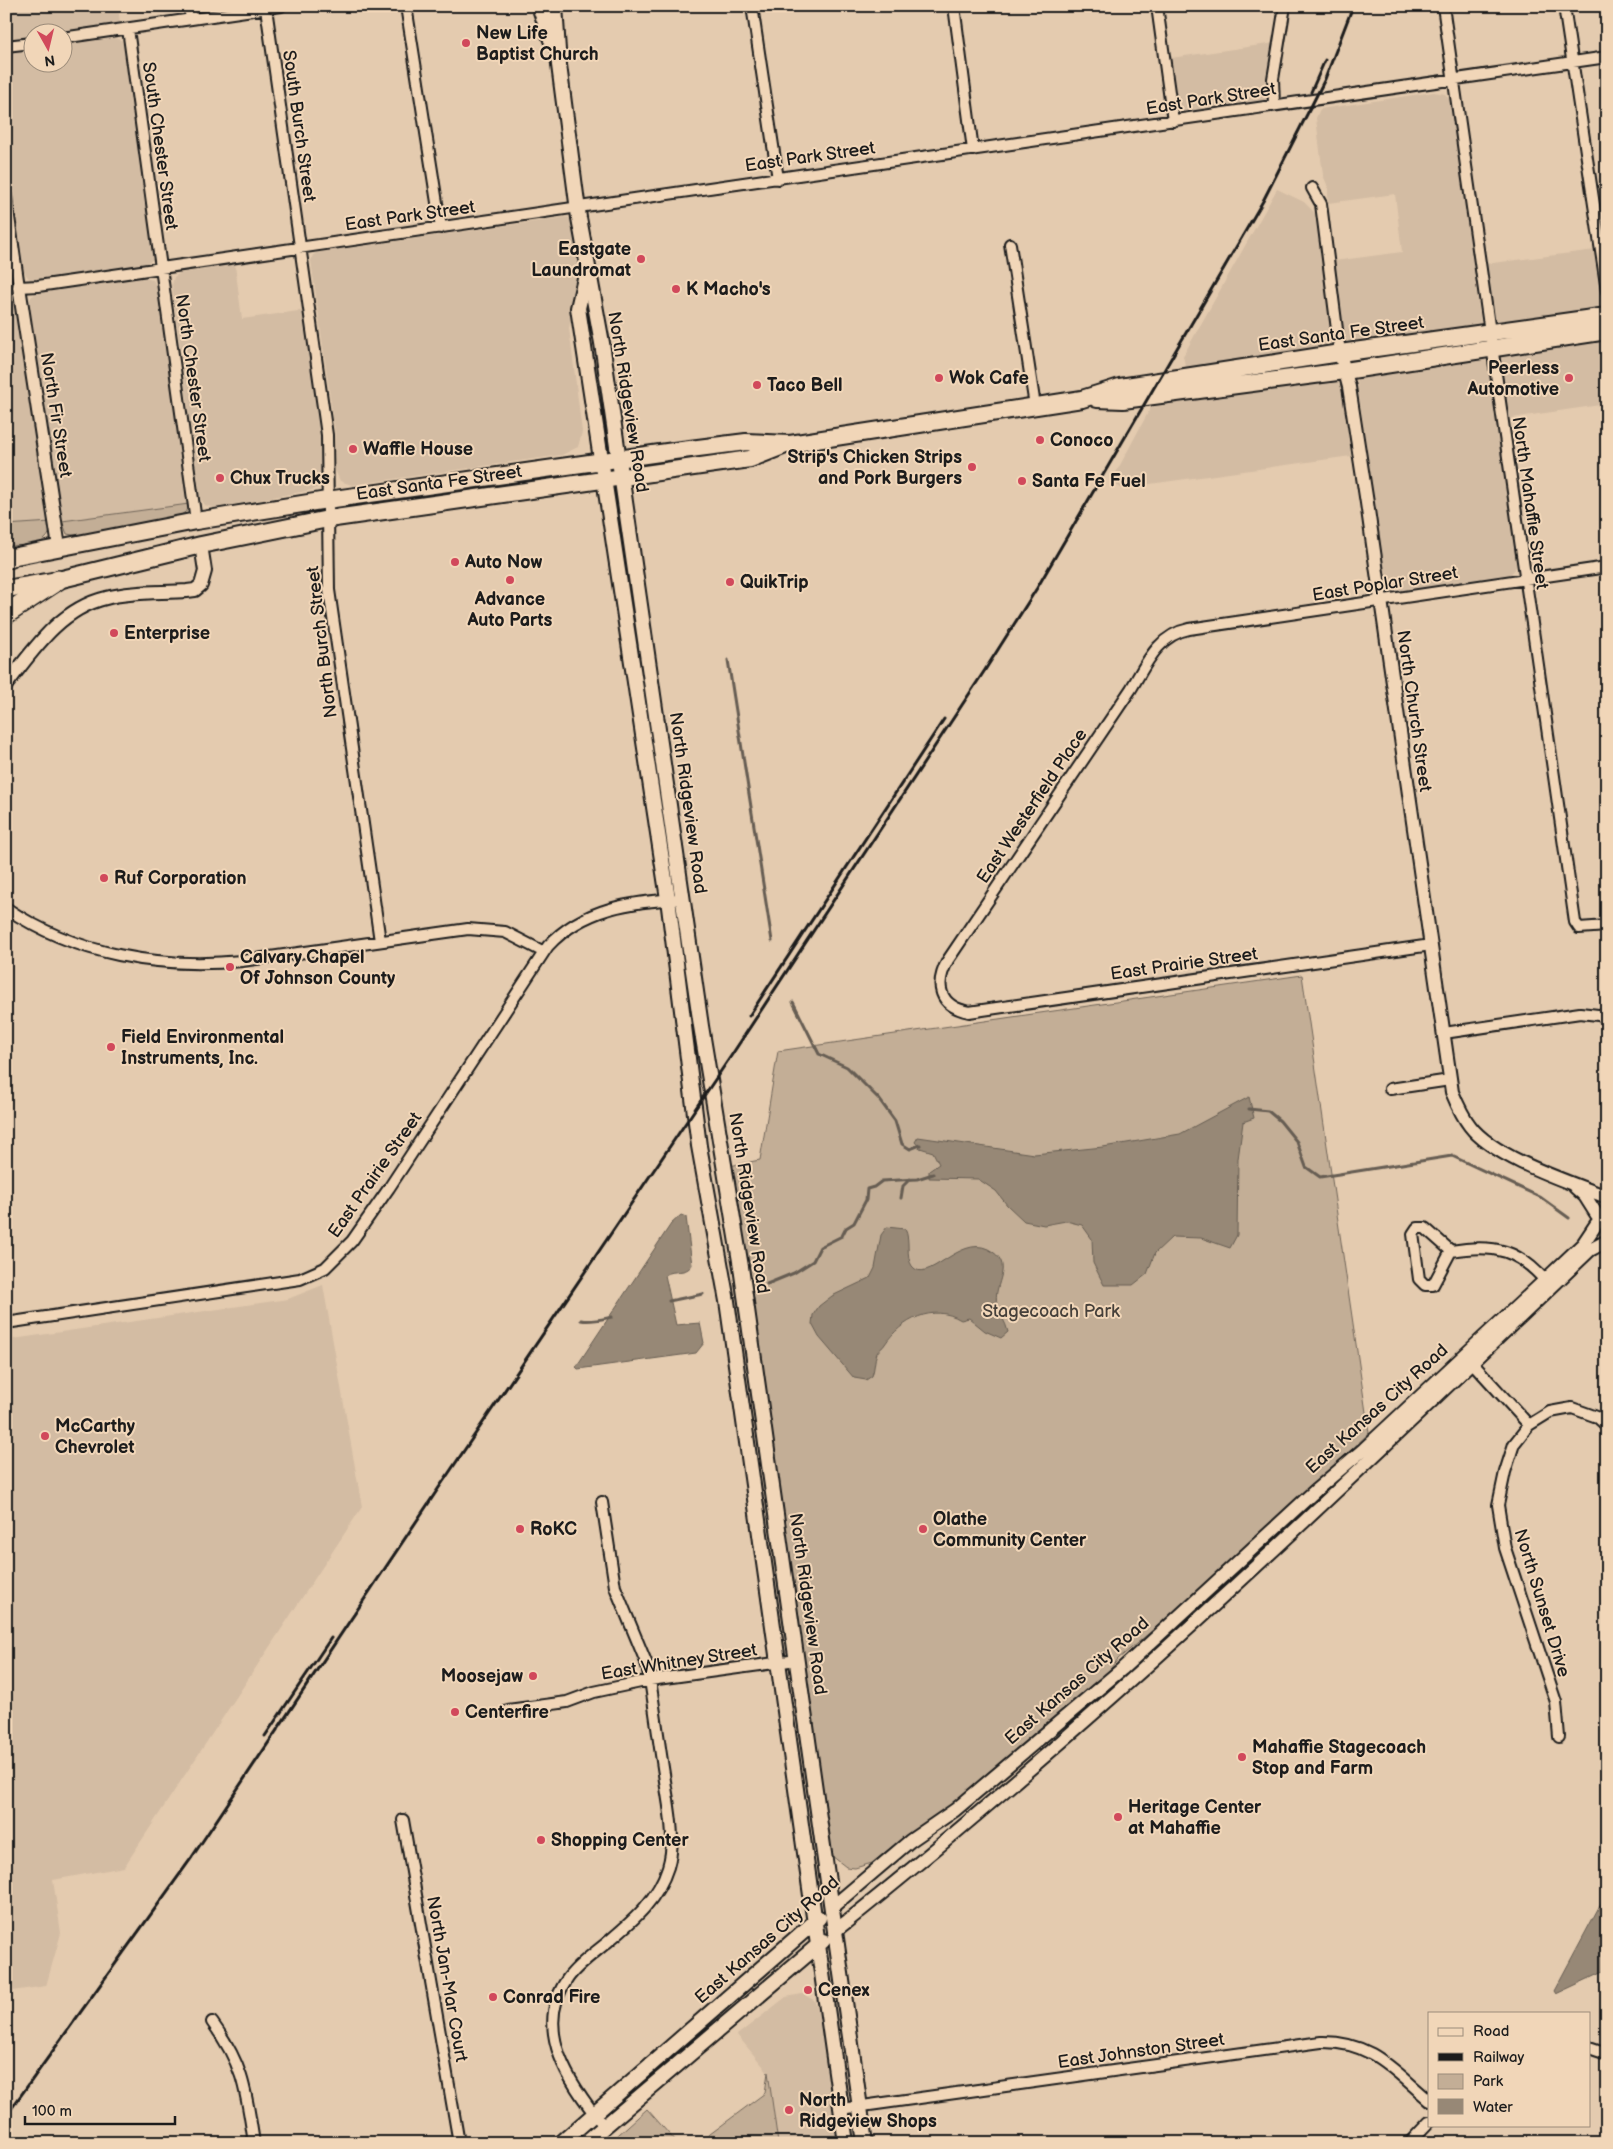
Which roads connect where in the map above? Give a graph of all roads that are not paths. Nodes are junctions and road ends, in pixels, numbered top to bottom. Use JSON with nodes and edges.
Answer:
{"nodes":[{"id":1,"x":189,"y":6,"type":"edge"},
{"id":2,"x":281,"y":6,"type":"edge"},
{"id":3,"x":406,"y":6,"type":"edge"},
{"id":4,"x":539,"y":6,"type":"edge"},
{"id":5,"x":555,"y":6,"type":"edge"},
{"id":6,"x":752,"y":6,"type":"edge"},
{"id":7,"x":954,"y":6,"type":"edge"},
{"id":8,"x":1157,"y":6,"type":"edge"},
{"id":9,"x":1285,"y":6,"type":"edge"},
{"id":10,"x":1443,"y":6,"type":"edge"},
{"id":11,"x":1564,"y":6,"type":"edge"},
{"id":12,"x":266,"y":8,"type":"junction"},
{"id":13,"x":191,"y":19,"type":"junction"},
{"id":14,"x":128,"y":29,"type":"junction"},
{"id":15,"x":72,"y":37,"type":"edge"},
{"id":16,"x":22,"y":44,"type":"edge"},
{"id":17,"x":6,"y":46,"type":"edge"},
{"id":18,"x":1607,"y":57,"type":"edge"},
{"id":19,"x":1573,"y":62,"type":"junction"},
{"id":20,"x":559,"y":65,"type":"junction"},
{"id":21,"x":1454,"y":80,"type":"junction"},
{"id":22,"x":1274,"y":105,"type":"junction"},
{"id":23,"x":1173,"y":121,"type":"junction"},
{"id":24,"x":974,"y":150,"type":"junction"},
{"id":25,"x":778,"y":178,"type":"junction"},
{"id":26,"x":1312,"y":188,"type":"dead end"},
{"id":27,"x":6,"y":196,"type":"edge"},
{"id":28,"x":578,"y":206,"type":"junction"},
{"id":29,"x":441,"y":228,"type":"junction"},
{"id":30,"x":1010,"y":244,"type":"dead end"},
{"id":31,"x":301,"y":248,"type":"junction"},
{"id":32,"x":161,"y":268,"type":"junction"},
{"id":33,"x":587,"y":271,"type":"junction"},
{"id":34,"x":19,"y":287,"type":"junction"},
{"id":35,"x":1607,"y":291,"type":"edge"},
{"id":36,"x":1607,"y":316,"type":"edge"},
{"id":37,"x":1607,"y":331,"type":"edge"},
{"id":38,"x":1491,"y":340,"type":"junction"},
{"id":39,"x":1340,"y":353,"type":"junction"},
{"id":40,"x":1345,"y":371,"type":"junction"},
{"id":41,"x":1082,"y":399,"type":"junction"},
{"id":42,"x":1035,"y":406,"type":"junction"},
{"id":43,"x":790,"y":444,"type":"junction"},
{"id":44,"x":618,"y":459,"type":"junction"},
{"id":45,"x":600,"y":461,"type":"junction"},
{"id":46,"x":620,"y":477,"type":"junction"},
{"id":47,"x":604,"y":480,"type":"junction"},
{"id":48,"x":327,"y":500,"type":"junction"},
{"id":49,"x":261,"y":511,"type":"junction"},
{"id":50,"x":328,"y":519,"type":"junction"},
{"id":51,"x":196,"y":521,"type":"junction"},
{"id":52,"x":201,"y":545,"type":"junction"},
{"id":53,"x":59,"y":547,"type":"junction"},
{"id":54,"x":8,"y":558,"type":"edge"},
{"id":55,"x":138,"y":559,"type":"junction"},
{"id":56,"x":1607,"y":567,"type":"edge"},
{"id":57,"x":1525,"y":579,"type":"junction"},
{"id":58,"x":58,"y":580,"type":"junction"},
{"id":59,"x":6,"y":589,"type":"edge"},
{"id":60,"x":1380,"y":601,"type":"junction"},
{"id":61,"x":6,"y":614,"type":"edge"},
{"id":62,"x":1170,"y":636,"type":"joint"},
{"id":63,"x":6,"y":685,"type":"edge"},
{"id":64,"x":668,"y":899,"type":"junction"},
{"id":65,"x":682,"y":899,"type":"junction"},
{"id":66,"x":6,"y":908,"type":"edge"},
{"id":67,"x":1607,"y":926,"type":"edge"},
{"id":68,"x":380,"y":941,"type":"junction"},
{"id":69,"x":1431,"y":945,"type":"junction"},
{"id":70,"x":544,"y":952,"type":"junction"},
{"id":71,"x":945,"y":1000,"type":"joint"},
{"id":72,"x":1607,"y":1016,"type":"edge"},
{"id":73,"x":1444,"y":1033,"type":"junction"},
{"id":74,"x":1450,"y":1080,"type":"junction"},
{"id":75,"x":1390,"y":1089,"type":"dead end"},
{"id":76,"x":1567,"y":1181,"type":"junction"},
{"id":77,"x":1607,"y":1197,"type":"edge"},
{"id":78,"x":1607,"y":1201,"type":"edge"},
{"id":79,"x":1597,"y":1219,"type":"junction"},
{"id":80,"x":1607,"y":1236,"type":"edge"},
{"id":81,"x":1607,"y":1241,"type":"edge"},
{"id":82,"x":1451,"y":1251,"type":"junction"},
{"id":83,"x":1548,"y":1284,"type":"junction"},
{"id":84,"x":6,"y":1322,"type":"edge"},
{"id":85,"x":1468,"y":1359,"type":"junction"},
{"id":86,"x":1529,"y":1425,"type":"junction"},
{"id":87,"x":1607,"y":1426,"type":"edge"},
{"id":88,"x":602,"y":1502,"type":"dead end"},
{"id":89,"x":797,"y":1660,"type":"junction"},
{"id":90,"x":777,"y":1663,"type":"junction"},
{"id":91,"x":650,"y":1680,"type":"junction"},
{"id":92,"x":508,"y":1710,"type":"dead end"},
{"id":93,"x":1559,"y":1737,"type":"dead end"},
{"id":94,"x":403,"y":1820,"type":"dead end"},
{"id":95,"x":831,"y":1908,"type":"junction"},
{"id":96,"x":814,"y":1922,"type":"junction"},
{"id":97,"x":835,"y":1931,"type":"junction"},
{"id":98,"x":818,"y":1946,"type":"junction"},
{"id":99,"x":212,"y":2022,"type":"dead end"},
{"id":100,"x":1590,"y":2048,"type":"edge"},
{"id":101,"x":1607,"y":2054,"type":"edge"},
{"id":102,"x":1428,"y":2099,"type":"edge"},
{"id":103,"x":860,"y":2106,"type":"junction"},
{"id":104,"x":841,"y":2109,"type":"junction"},
{"id":105,"x":594,"y":2114,"type":"junction"},
{"id":106,"x":1428,"y":2123,"type":"edge"},
{"id":107,"x":604,"y":2126,"type":"junction"},
{"id":108,"x":254,"y":2143,"type":"edge"},
{"id":109,"x":459,"y":2143,"type":"edge"},
{"id":110,"x":560,"y":2143,"type":"edge"},
{"id":111,"x":585,"y":2143,"type":"edge"},
{"id":112,"x":846,"y":2143,"type":"edge"},
{"id":113,"x":865,"y":2143,"type":"edge"},
{"id":114,"x":1409,"y":2143,"type":"edge"}],
"edges":[{"from":1,"to":13,"type":"street"},
{"from":2,"to":12,"type":"street"},
{"from":3,"to":29,"type":"street"},
{"from":4,"to":20,"type":"main road"},
{"from":5,"to":20,"type":"main road"},
{"from":6,"to":25,"type":"street"},
{"from":7,"to":24,"type":"street"},
{"from":8,"to":23,"type":"street"},
{"from":9,"to":22,"type":"street"},
{"from":10,"to":21,"type":"street","name":"North Mahaffie Street"},
{"from":11,"to":19,"type":"street"},
{"from":12,"to":13,"type":"street"},
{"from":12,"to":31,"type":"street","name":"South Burch Street"},
{"from":13,"to":14,"type":"street"},
{"from":14,"to":15,"type":"street"},
{"from":14,"to":32,"type":"street","name":"South Chester Street"},
{"from":16,"to":17,"type":"street"},
{"from":18,"to":19,"type":"street","name":"East Park Street"},
{"from":19,"to":21,"type":"street","name":"East Park Street"},
{"from":19,"to":35,"type":"street"},
{"from":20,"to":28,"type":"main road","name":"North Ridgeview Road"},
{"from":21,"to":22,"type":"street","name":"East Park Street"},
{"from":21,"to":38,"type":"street","name":"North Mahaffie Street"},
{"from":22,"to":23,"type":"street","name":"East Park Street"},
{"from":23,"to":24,"type":"street","name":"East Park Street"},
{"from":24,"to":25,"type":"street","name":"East Park Street"},
{"from":25,"to":28,"type":"street","name":"East Park Street"},
{"from":26,"to":39,"type":"street","name":"North Church Street"},
{"from":27,"to":34,"type":"street"},
{"from":28,"to":29,"type":"street","name":"East Park Street"},
{"from":28,"to":33,"type":"main road","name":"North Ridgeview Road"},
{"from":29,"to":31,"type":"street","name":"East Park Street"},
{"from":30,"to":42,"type":"street"},
{"from":31,"to":32,"type":"street","name":"East Park Street"},
{"from":31,"to":48,"type":"street","name":"North Burch Street"},
{"from":32,"to":34,"type":"street","name":"East Park Street"},
{"from":32,"to":51,"type":"street","name":"North Chester Street"},
{"from":33,"to":44,"type":"main road","name":"North Ridgeview Road"},
{"from":33,"to":45,"type":"main road","name":"North Ridgeview Road"},
{"from":34,"to":53,"type":"street","name":"North Fir Street"},
{"from":36,"to":38,"type":"main road","name":"East Santa Fe Street"},
{"from":37,"to":38,"type":"main road","name":"East Santa Fe Street"},
{"from":38,"to":39,"type":"main road","name":"East Santa Fe Street"},
{"from":38,"to":40,"type":"main road","name":"East Santa Fe Street"},
{"from":38,"to":57,"type":"street","name":"North Mahaffie Street"},
{"from":39,"to":40,"type":"street","name":"North Church Street"},
{"from":39,"to":41,"type":"main road","name":"East Santa Fe Street"},
{"from":40,"to":41,"type":"main road","name":"East Santa Fe Street"},
{"from":40,"to":60,"type":"street","name":"North Church Street"},
{"from":41,"to":42,"type":"main road","name":"East Santa Fe Street"},
{"from":42,"to":43,"type":"main road","name":"East Santa Fe Street"},
{"from":43,"to":44,"type":"main road","name":"East Santa Fe Street"},
{"from":43,"to":46,"type":"main road","name":"East Santa Fe Street"},
{"from":44,"to":45,"type":"main road","name":"East Santa Fe Street"},
{"from":44,"to":46,"type":"main road","name":"North Ridgeview Road"},
{"from":45,"to":47,"type":"main road","name":"North Ridgeview Road"},
{"from":45,"to":48,"type":"main road","name":"East Santa Fe Street"},
{"from":46,"to":47,"type":"main road","name":"East Santa Fe Street"},
{"from":46,"to":65,"type":"main road","name":"North Ridgeview Road"},
{"from":47,"to":50,"type":"main road","name":"East Santa Fe Street"},
{"from":47,"to":64,"type":"main road","name":"North Ridgeview Road"},
{"from":48,"to":49,"type":"main road","name":"East Santa Fe Street"},
{"from":48,"to":50,"type":"street","name":"North Burch Street"},
{"from":49,"to":51,"type":"main road","name":"East Santa Fe Street"},
{"from":49,"to":52,"type":"main road"},
{"from":50,"to":52,"type":"main road","name":"East Santa Fe Street"},
{"from":50,"to":68,"type":"street","name":"North Burch Street"},
{"from":51,"to":53,"type":"main road","name":"East Santa Fe Street"},
{"from":51,"to":55,"type":"main road"},
{"from":52,"to":55,"type":"main road","name":"East Santa Fe Street"},
{"from":52,"to":63,"type":"street"},
{"from":53,"to":54,"type":"main road","name":"East Santa Fe Street"},
{"from":55,"to":58,"type":"main road","name":"East Santa Fe Street"},
{"from":56,"to":57,"type":"street","name":"East Poplar Street"},
{"from":57,"to":60,"type":"street","name":"East Poplar Street"},
{"from":57,"to":67,"type":"street","name":"North Mahaffie Street"},
{"from":58,"to":59,"type":"main road","name":"East Santa Fe Street"},
{"from":58,"to":61,"type":"highway"},
{"from":60,"to":62,"type":"street","name":"East Poplar Street"},
{"from":60,"to":69,"type":"street","name":"North Church Street"},
{"from":62,"to":71,"type":"street","name":"East Westerfield Place"},
{"from":64,"to":65,"type":"street","name":"East Prairie Street"},
{"from":64,"to":70,"type":"street","name":"East Prairie Street"},
{"from":64,"to":90,"type":"main road","name":"North Ridgeview Road"},
{"from":65,"to":89,"type":"main road","name":"North Ridgeview Road"},
{"from":66,"to":68,"type":"street"},
{"from":68,"to":70,"type":"street"},
{"from":69,"to":71,"type":"street","name":"East Prairie Street"},
{"from":69,"to":73,"type":"street","name":"North Church Street"},
{"from":70,"to":84,"type":"street","name":"East Prairie Street"},
{"from":72,"to":73,"type":"street"},
{"from":73,"to":74,"type":"street","name":"North Church Street"},
{"from":74,"to":75,"type":"street"},
{"from":74,"to":76,"type":"street","name":"North Church Street"},
{"from":76,"to":77,"type":"street","name":"North Church Street"},
{"from":76,"to":79,"type":"street","name":"North Church Street"},
{"from":78,"to":79,"type":"street","name":"East Kansas City Road"},
{"from":79,"to":80,"type":"street","name":"North Church Street"},
{"from":79,"to":83,"type":"street","name":"East Kansas City Road"},
{"from":81,"to":83,"type":"street","name":"East Kansas City Road"},
{"from":82,"to":82,"type":"street"},
{"from":82,"to":83,"type":"street"},
{"from":83,"to":85,"type":"street","name":"East Kansas City Road"},
{"from":85,"to":86,"type":"street"},
{"from":85,"to":95,"type":"street","name":"East Kansas City Road"},
{"from":85,"to":97,"type":"street","name":"East Kansas City Road"},
{"from":86,"to":87,"type":"street"},
{"from":86,"to":93,"type":"street","name":"North Sunset Drive"},
{"from":88,"to":91,"type":"street"},
{"from":89,"to":90,"type":"street","name":"East Whitney Street"},
{"from":89,"to":95,"type":"main road","name":"North Ridgeview Road"},
{"from":90,"to":91,"type":"street","name":"East Whitney Street"},
{"from":90,"to":96,"type":"main road","name":"North Ridgeview Road"},
{"from":91,"to":92,"type":"street","name":"East Whitney Street"},
{"from":91,"to":105,"type":"street"},
{"from":94,"to":109,"type":"street","name":"North Jan-Mar Court"},
{"from":95,"to":96,"type":"main road","name":"East Kansas City Road"},
{"from":95,"to":97,"type":"main road","name":"North Ridgeview Road"},
{"from":96,"to":98,"type":"main road","name":"North Ridgeview Road"},
{"from":96,"to":105,"type":"main road","name":"East Kansas City Road"},
{"from":97,"to":98,"type":"main road","name":"East Kansas City Road"},
{"from":97,"to":103,"type":"main road","name":"North Ridgeview Road"},
{"from":98,"to":104,"type":"main road","name":"North Ridgeview Road"},
{"from":98,"to":107,"type":"main road","name":"East Kansas City Road"},
{"from":99,"to":108,"type":"street"},
{"from":100,"to":101,"type":"street"},
{"from":102,"to":103,"type":"street","name":"East Johnston Street"},
{"from":103,"to":104,"type":"street","name":"East Johnston Street"},
{"from":103,"to":113,"type":"main road","name":"North Ridgeview Road"},
{"from":104,"to":112,"type":"main road","name":"North Ridgeview Road"},
{"from":105,"to":107,"type":"street"},
{"from":105,"to":110,"type":"main road","name":"East Kansas City Road"},
{"from":106,"to":114,"type":"street"},
{"from":107,"to":111,"type":"main road","name":"East Kansas City Road"}]}
